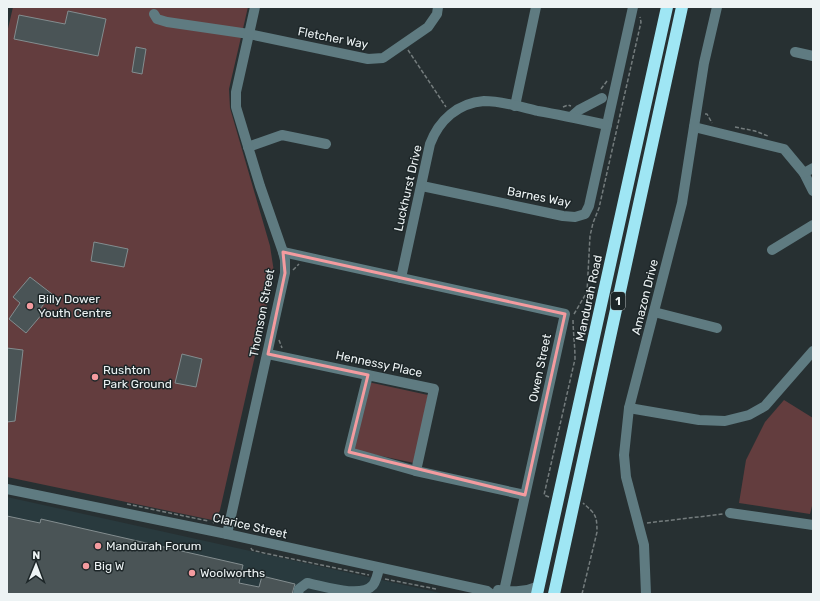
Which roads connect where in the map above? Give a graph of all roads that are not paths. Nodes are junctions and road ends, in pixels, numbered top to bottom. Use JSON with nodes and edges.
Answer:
{"nodes":[{"id":1,"x":255,"y":7,"type":"edge"},
{"id":2,"x":438,"y":7,"type":"edge"},
{"id":3,"x":536,"y":7,"type":"edge"},
{"id":4,"x":633,"y":7,"type":"edge"},
{"id":5,"x":667,"y":7,"type":"edge"},
{"id":6,"x":682,"y":7,"type":"edge"},
{"id":7,"x":716,"y":7,"type":"edge"},
{"id":8,"x":154,"y":14,"type":"dead end"},
{"id":9,"x":249,"y":34,"type":"junction"},
{"id":10,"x":795,"y":52,"type":"dead end"},
{"id":11,"x":813,"y":56,"type":"edge"},
{"id":12,"x":600,"y":95,"type":"road end"},
{"id":13,"x":515,"y":106,"type":"junction"},
{"id":14,"x":571,"y":117,"type":"junction"},
{"id":15,"x":607,"y":125,"type":"junction"},
{"id":16,"x":694,"y":127,"type":"junction"},
{"id":17,"x":326,"y":144,"type":"dead end"},
{"id":18,"x":248,"y":147,"type":"junction"},
{"id":19,"x":809,"y":170,"type":"edge"},
{"id":20,"x":422,"y":186,"type":"junction"},
{"id":21,"x":813,"y":191,"type":"edge"},
{"id":22,"x":813,"y":225,"type":"edge"},
{"id":23,"x":772,"y":250,"type":"dead end"},
{"id":24,"x":283,"y":252,"type":"junction"},
{"id":25,"x":401,"y":278,"type":"junction"},
{"id":26,"x":654,"y":312,"type":"junction"},
{"id":27,"x":717,"y":328,"type":"dead end"},
{"id":28,"x":813,"y":351,"type":"edge"},
{"id":29,"x":268,"y":354,"type":"junction"},
{"id":30,"x":368,"y":375,"type":"junction"},
{"id":31,"x":629,"y":408,"type":"junction"},
{"id":32,"x":416,"y":471,"type":"junction"},
{"id":33,"x":7,"y":489,"type":"edge"},
{"id":34,"x":525,"y":495,"type":"junction"},
{"id":35,"x":730,"y":513,"type":"road end"},
{"id":36,"x":813,"y":525,"type":"edge"},
{"id":37,"x":227,"y":534,"type":"junction"},
{"id":38,"x":379,"y":568,"type":"junction"},
{"id":39,"x":538,"y":590,"type":"edge"},
{"id":40,"x":504,"y":591,"type":"junction"},
{"id":41,"x":489,"y":593,"type":"edge"},
{"id":42,"x":648,"y":593,"type":"edge"},
{"id":43,"x":298,"y":594,"type":"edge"},
{"id":44,"x":554,"y":594,"type":"edge"}],
"edges":[{"from":1,"to":9,"type":"street","name":"Thomson Street"},
{"from":2,"to":9,"type":"street","name":"Fletcher Way"},
{"from":3,"to":13,"type":"street"},
{"from":4,"to":15,"type":"street"},
{"from":5,"to":39,"type":"highway","name":"Mandurah Road","number":"1"},
{"from":6,"to":44,"type":"highway","number":"1"},
{"from":7,"to":16,"type":"street","name":"Amazon Drive"},
{"from":8,"to":9,"type":"street","name":"Fletcher Way"},
{"from":9,"to":18,"type":"street","name":"Thomson Street"},
{"from":10,"to":11,"type":"street"},
{"from":12,"to":14,"type":"street"},
{"from":13,"to":14,"type":"street","name":"Luckhurst Drive"},
{"from":13,"to":20,"type":"street","name":"Luckhurst Drive"},
{"from":14,"to":15,"type":"street","name":"Luckhurst Drive"},
{"from":15,"to":20,"type":"street","name":"Barnes Way"},
{"from":16,"to":19,"type":"street"},
{"from":16,"to":26,"type":"street","name":"Amazon Drive"},
{"from":17,"to":18,"type":"street"},
{"from":18,"to":24,"type":"street","name":"Thomson Street"},
{"from":19,"to":21,"type":"street"},
{"from":20,"to":25,"type":"street","name":"Luckhurst Drive"},
{"from":22,"to":23,"type":"street"},
{"from":24,"to":25,"type":"street"},
{"from":24,"to":29,"type":"street","name":"Thomson Street"},
{"from":25,"to":34,"type":"street","name":"Owen Street"},
{"from":26,"to":27,"type":"street"},
{"from":26,"to":31,"type":"street","name":"Amazon Drive"},
{"from":28,"to":31,"type":"street"},
{"from":29,"to":30,"type":"street","name":"Hennessy Place"},
{"from":29,"to":37,"type":"street","name":"Thomson Street"},
{"from":30,"to":32,"type":"street"},
{"from":30,"to":32,"type":"street","name":"Hennessy Place"},
{"from":31,"to":42,"type":"street","name":"Amazon Drive"},
{"from":32,"to":34,"type":"street"},
{"from":33,"to":37,"type":"street","name":"Clarice Street"},
{"from":34,"to":40,"type":"street","name":"Owen Street"},
{"from":35,"to":36,"type":"street"},
{"from":37,"to":38,"type":"street","name":"Clarice Street"},
{"from":38,"to":41,"type":"street","name":"Clarice Street"},
{"from":38,"to":43,"type":"street"},
{"from":39,"to":40,"type":"street","name":"Clarice Street"},
{"from":40,"to":41,"type":"street","name":"Clarice Street"}]}
